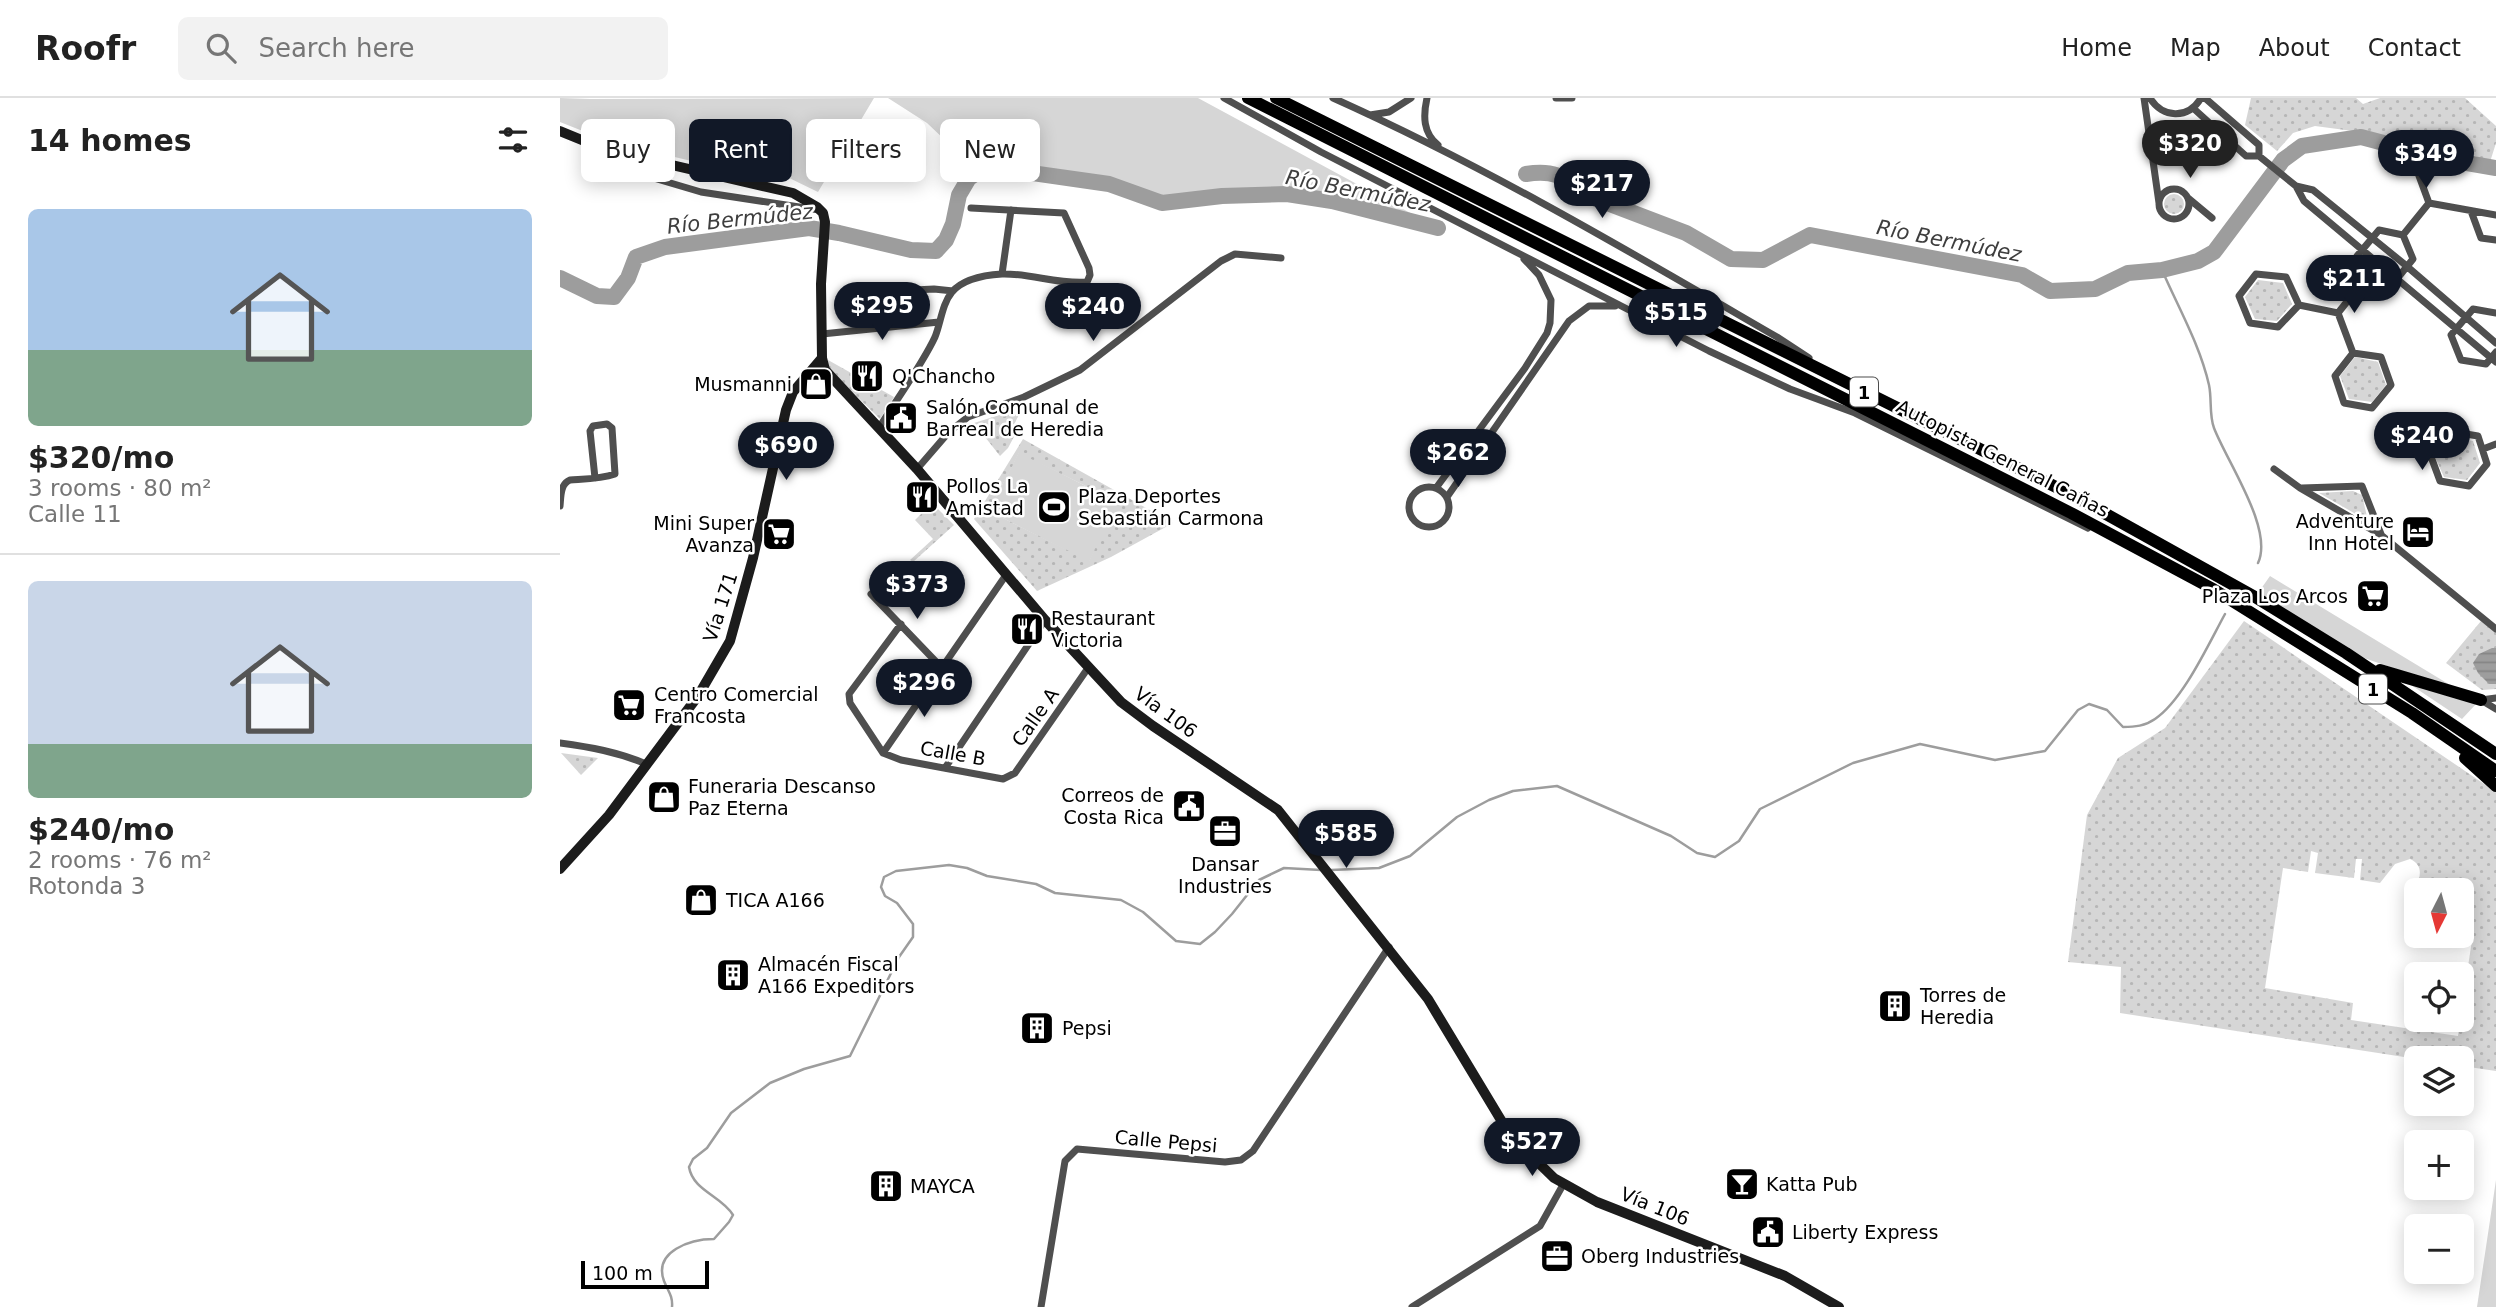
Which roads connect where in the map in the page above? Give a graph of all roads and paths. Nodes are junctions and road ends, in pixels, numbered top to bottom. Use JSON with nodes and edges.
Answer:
{"nodes":[{"id":1,"x":1224,"y":98,"type":"edge"},
{"id":2,"x":1248,"y":98,"type":"edge"},
{"id":3,"x":1276,"y":98,"type":"edge"},
{"id":4,"x":1333,"y":98,"type":"edge"},
{"id":5,"x":1411,"y":98,"type":"edge"},
{"id":6,"x":1427,"y":98,"type":"edge"},
{"id":7,"x":1556,"y":98,"type":"edge"},
{"id":8,"x":1572,"y":98,"type":"edge"},
{"id":9,"x":2144,"y":98,"type":"edge"},
{"id":10,"x":2150,"y":98,"type":"edge"},
{"id":11,"x":2203,"y":98,"type":"edge"},
{"id":12,"x":2157,"y":107,"type":"junction"},
{"id":13,"x":2193,"y":108,"type":"junction"},
{"id":14,"x":1370,"y":115,"type":"junction"},
{"id":15,"x":2148,"y":129,"type":"junction"},
{"id":16,"x":560,"y":131,"type":"edge"},
{"id":17,"x":581,"y":140,"type":"edge"},
{"id":18,"x":2383,"y":151,"type":"dead end"},
{"id":19,"x":1447,"y":152,"type":"junction"},
{"id":20,"x":2260,"y":157,"type":"junction"},
{"id":21,"x":2421,"y":158,"type":"dead end"},
{"id":22,"x":675,"y":166,"type":"edge"},
{"id":23,"x":2415,"y":166,"type":"junction"},
{"id":24,"x":669,"y":182,"type":"edge"},
{"id":25,"x":2295,"y":185,"type":"junction"},
{"id":26,"x":2187,"y":197,"type":"junction"},
{"id":27,"x":2159,"y":203,"type":"junction"},
{"id":28,"x":2429,"y":203,"type":"junction"},
{"id":29,"x":971,"y":208,"type":"dead end"},
{"id":30,"x":821,"y":210,"type":"junction"},
{"id":31,"x":1012,"y":210,"type":"junction"},
{"id":32,"x":2471,"y":211,"type":"junction"},
{"id":33,"x":2496,"y":215,"type":"edge"},
{"id":34,"x":2212,"y":218,"type":"dead end"},
{"id":35,"x":2403,"y":234,"type":"junction"},
{"id":36,"x":2372,"y":239,"type":"junction"},
{"id":37,"x":2496,"y":240,"type":"edge"},
{"id":38,"x":2362,"y":250,"type":"junction"},
{"id":39,"x":1515,"y":251,"type":"junction"},
{"id":40,"x":1281,"y":258,"type":"dead end"},
{"id":41,"x":2407,"y":266,"type":"junction"},
{"id":42,"x":1002,"y":274,"type":"junction"},
{"id":43,"x":2365,"y":279,"type":"junction"},
{"id":44,"x":2397,"y":279,"type":"junction"},
{"id":45,"x":953,"y":291,"type":"junction"},
{"id":46,"x":875,"y":292,"type":"dead end"},
{"id":47,"x":2299,"y":305,"type":"junction"},
{"id":48,"x":1623,"y":307,"type":"junction"},
{"id":49,"x":2339,"y":313,"type":"junction"},
{"id":50,"x":2496,"y":313,"type":"edge"},
{"id":51,"x":2466,"y":317,"type":"junction"},
{"id":52,"x":939,"y":322,"type":"junction"},
{"id":53,"x":2456,"y":329,"type":"junction"},
{"id":54,"x":822,"y":334,"type":"junction"},
{"id":55,"x":2496,"y":343,"type":"edge"},
{"id":56,"x":2353,"y":353,"type":"junction"},
{"id":57,"x":2494,"y":357,"type":"edge"},
{"id":58,"x":822,"y":358,"type":"junction"},
{"id":59,"x":1847,"y":384,"type":"junction"},
{"id":60,"x":879,"y":428,"type":"junction"},
{"id":61,"x":2496,"y":444,"type":"edge"},
{"id":62,"x":2483,"y":449,"type":"junction"},
{"id":63,"x":917,"y":469,"type":"junction"},
{"id":64,"x":2274,"y":470,"type":"dead end"},
{"id":65,"x":595,"y":478,"type":"junction"},
{"id":66,"x":1436,"y":488,"type":"junction"},
{"id":67,"x":2300,"y":488,"type":"junction"},
{"id":68,"x":1447,"y":497,"type":"junction"},
{"id":69,"x":560,"y":506,"type":"edge"},
{"id":70,"x":2381,"y":535,"type":"junction"},
{"id":71,"x":2149,"y":555,"type":"junction"},
{"id":72,"x":1006,"y":575,"type":"junction"},
{"id":73,"x":871,"y":594,"type":"dead end"},
{"id":74,"x":2248,"y":610,"type":"junction"},
{"id":75,"x":1045,"y":620,"type":"junction"},
{"id":76,"x":901,"y":624,"type":"junction"},
{"id":77,"x":2496,"y":629,"type":"edge"},
{"id":78,"x":2367,"y":666,"type":"junction"},
{"id":79,"x":942,"y":668,"type":"junction"},
{"id":80,"x":1088,"y":668,"type":"junction"},
{"id":81,"x":2496,"y":698,"type":"edge"},
{"id":82,"x":2481,"y":700,"type":"junction"},
{"id":83,"x":2496,"y":709,"type":"edge"},
{"id":84,"x":560,"y":743,"type":"edge"},
{"id":85,"x":883,"y":753,"type":"junction"},
{"id":86,"x":2496,"y":754,"type":"edge"},
{"id":87,"x":646,"y":764,"type":"junction"},
{"id":88,"x":944,"y":768,"type":"junction"},
{"id":89,"x":2496,"y":771,"type":"edge"},
{"id":90,"x":1003,"y":779,"type":"joint"},
{"id":91,"x":2496,"y":786,"type":"edge"},
{"id":92,"x":560,"y":869,"type":"edge"},
{"id":93,"x":1388,"y":947,"type":"junction"},
{"id":94,"x":1564,"y":1183,"type":"junction"},
{"id":95,"x":1041,"y":1307,"type":"edge"},
{"id":96,"x":1412,"y":1307,"type":"edge"},
{"id":97,"x":1839,"y":1307,"type":"edge"}],
"edges":[{"from":1,"to":39,"type":"street"},
{"from":2,"to":71,"type":"highway","name":"Autopista General Cañas","number":"1"},
{"from":3,"to":59,"type":"highway","name":"Autopista General Cañas","number":"1"},
{"from":4,"to":14,"type":"street"},
{"from":5,"to":14,"type":"street"},
{"from":6,"to":19,"type":"street"},
{"from":7,"to":8,"type":"street"},
{"from":9,"to":15,"type":"street"},
{"from":10,"to":12,"type":"street"},
{"from":11,"to":13,"type":"street"},
{"from":11,"to":20,"type":"street"},
{"from":12,"to":13,"type":"street"},
{"from":12,"to":15,"type":"street"},
{"from":13,"to":20,"type":"street"},
{"from":14,"to":19,"type":"street"},
{"from":15,"to":27,"type":"street"},
{"from":16,"to":17,"type":"main road"},
{"from":18,"to":23,"type":"street"},
{"from":19,"to":59,"type":"street"},
{"from":20,"to":25,"type":"street"},
{"from":21,"to":23,"type":"street"},
{"from":22,"to":30,"type":"main road"},
{"from":23,"to":28,"type":"street"},
{"from":24,"to":30,"type":"street"},
{"from":25,"to":36,"type":"street"},
{"from":25,"to":38,"type":"street"},
{"from":26,"to":27,"type":"street"},
{"from":26,"to":27,"type":"street"},
{"from":26,"to":34,"type":"street"},
{"from":28,"to":32,"type":"street"},
{"from":28,"to":35,"type":"street"},
{"from":29,"to":31,"type":"street"},
{"from":30,"to":54,"type":"main road"},
{"from":31,"to":42,"type":"street"},
{"from":31,"to":42,"type":"street"},
{"from":32,"to":33,"type":"street"},
{"from":32,"to":37,"type":"street"},
{"from":35,"to":36,"type":"street"},
{"from":35,"to":41,"type":"street"},
{"from":36,"to":38,"type":"street"},
{"from":36,"to":41,"type":"street"},
{"from":38,"to":43,"type":"street"},
{"from":38,"to":44,"type":"street"},
{"from":39,"to":48,"type":"street"},
{"from":39,"to":66,"type":"street"},
{"from":40,"to":63,"type":"street"},
{"from":41,"to":44,"type":"street"},
{"from":41,"to":51,"type":"street"},
{"from":42,"to":45,"type":"street"},
{"from":43,"to":44,"type":"street"},
{"from":43,"to":49,"type":"street"},
{"from":44,"to":53,"type":"street"},
{"from":45,"to":46,"type":"street"},
{"from":45,"to":52,"type":"street"},
{"from":47,"to":47,"type":"street"},
{"from":47,"to":49,"type":"street"},
{"from":48,"to":68,"type":"street"},
{"from":48,"to":71,"type":"street"},
{"from":49,"to":56,"type":"street"},
{"from":50,"to":51,"type":"street"},
{"from":51,"to":53,"type":"street"},
{"from":51,"to":55,"type":"street"},
{"from":52,"to":54,"type":"street"},
{"from":52,"to":60,"type":"street"},
{"from":53,"to":57,"type":"street"},
{"from":53,"to":57,"type":"street"},
{"from":54,"to":58,"type":"main road"},
{"from":56,"to":56,"type":"street"},
{"from":58,"to":60,"type":"main road","name":"Vía 106"},
{"from":58,"to":87,"type":"main road","name":"Vía 171"},
{"from":59,"to":78,"type":"highway","name":"Autopista General Cañas","number":"1"},
{"from":60,"to":63,"type":"main road","name":"Vía 106"},
{"from":61,"to":62,"type":"street"},
{"from":62,"to":62,"type":"street"},
{"from":63,"to":72,"type":"main road","name":"Vía 106"},
{"from":64,"to":67,"type":"street"},
{"from":65,"to":65,"type":"street"},
{"from":65,"to":69,"type":"street"},
{"from":66,"to":68,"type":"street"},
{"from":66,"to":68,"type":"street"},
{"from":67,"to":70,"type":"street"},
{"from":67,"to":70,"type":"street"},
{"from":70,"to":77,"type":"street"},
{"from":71,"to":74,"type":"highway","name":"Autopista General Cañas","number":"1"},
{"from":72,"to":75,"type":"main road","name":"Vía 106"},
{"from":72,"to":79,"type":"street"},
{"from":73,"to":76,"type":"street"},
{"from":74,"to":89,"type":"highway","name":"Autopista General Cañas","number":"1"},
{"from":74,"to":91,"type":"highway"},
{"from":75,"to":80,"type":"main road","name":"Vía 106"},
{"from":75,"to":88,"type":"street"},
{"from":76,"to":79,"type":"street"},
{"from":76,"to":85,"type":"street"},
{"from":78,"to":82,"type":"highway"},
{"from":78,"to":86,"type":"highway","name":"Autopista General Cañas","number":"1"},
{"from":79,"to":85,"type":"street"},
{"from":80,"to":90,"type":"street","name":"Calle A"},
{"from":80,"to":93,"type":"main road","name":"Vía 106"},
{"from":81,"to":82,"type":"street"},
{"from":82,"to":83,"type":"street"},
{"from":84,"to":87,"type":"street"},
{"from":85,"to":88,"type":"street","name":"Calle B"},
{"from":87,"to":92,"type":"main road","name":"Vía 171"},
{"from":88,"to":90,"type":"street","name":"Calle B"},
{"from":93,"to":94,"type":"main road","name":"Vía 106"},
{"from":93,"to":95,"type":"street","name":"Calle Pepsi"},
{"from":94,"to":96,"type":"street"},
{"from":94,"to":97,"type":"main road","name":"Vía 106"}]}
